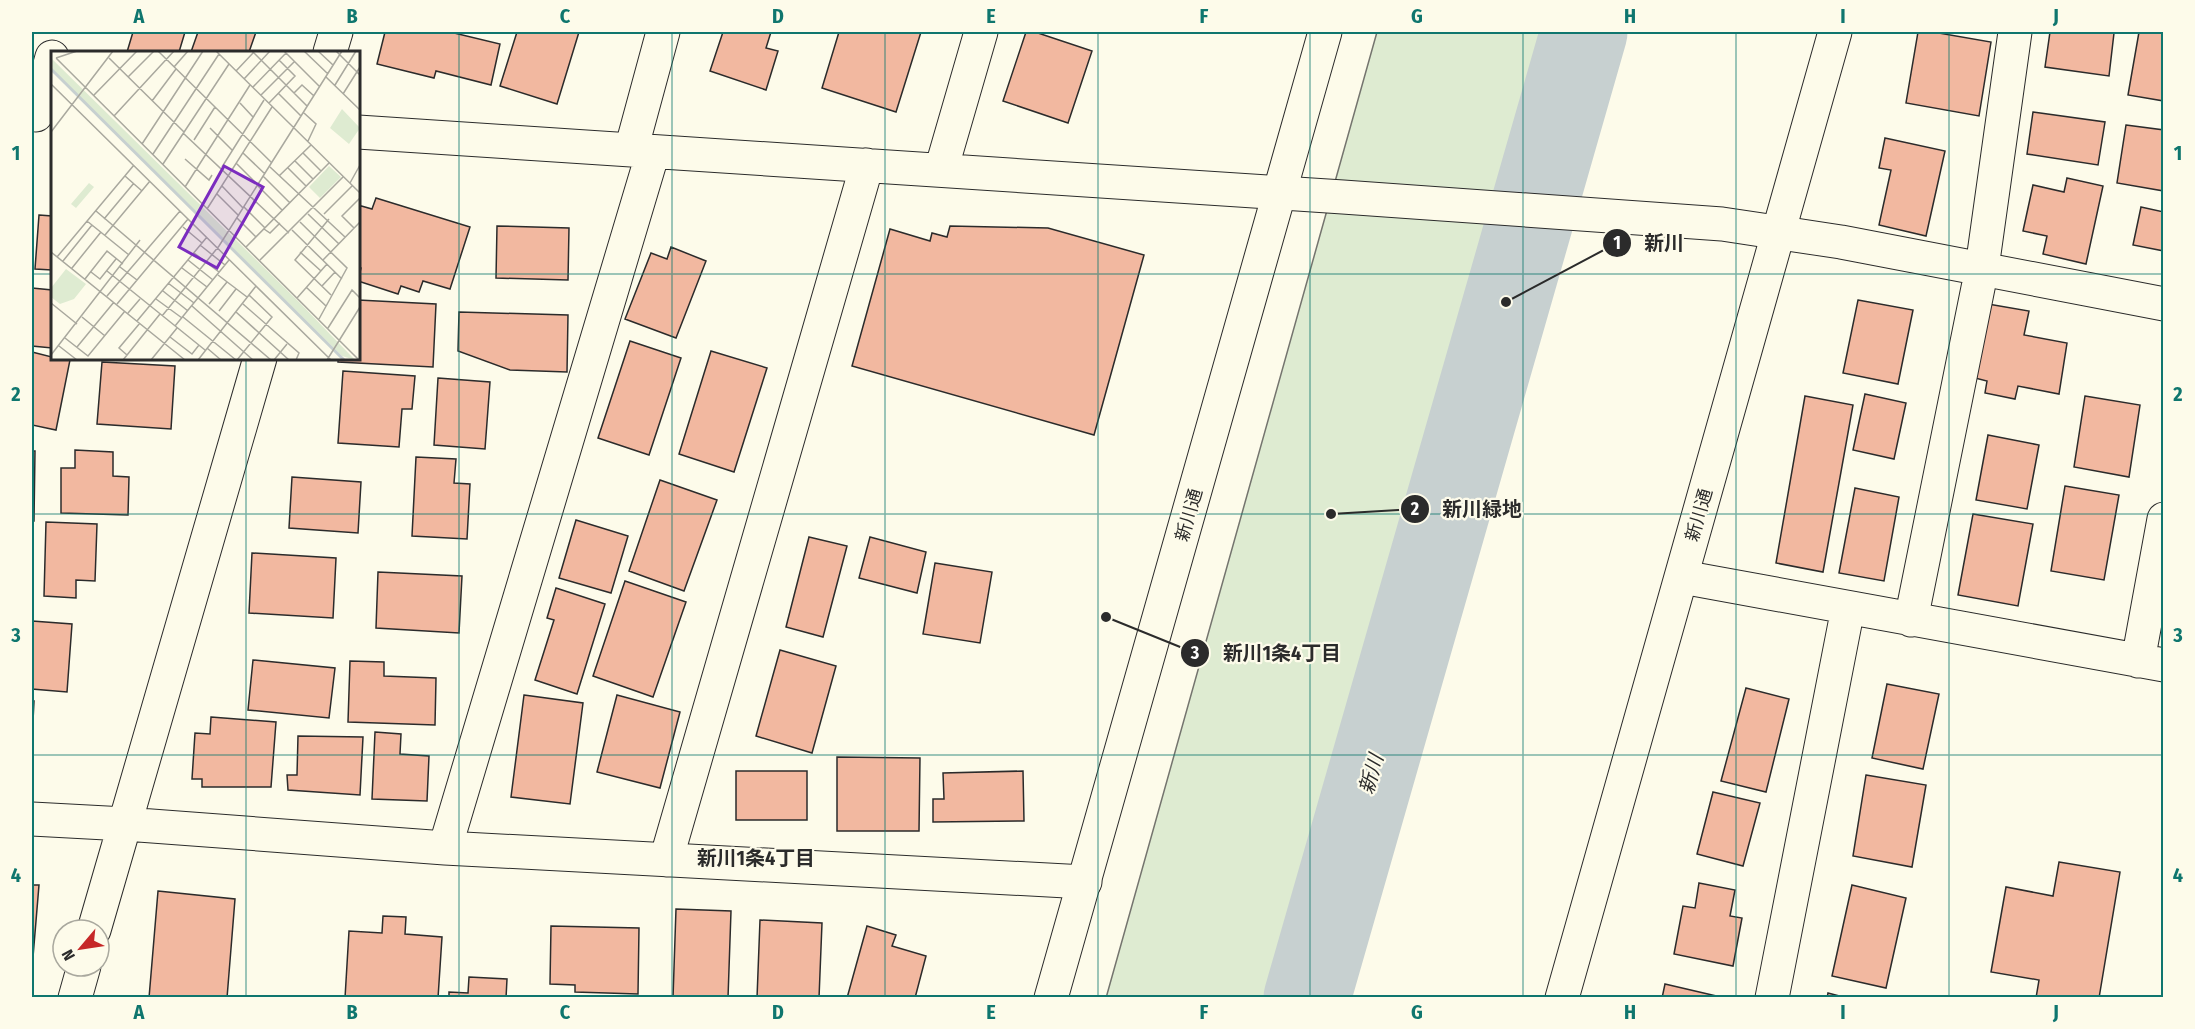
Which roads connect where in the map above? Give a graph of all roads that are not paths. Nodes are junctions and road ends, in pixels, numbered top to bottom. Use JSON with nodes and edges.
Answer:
{"nodes":[{"id":1,"x":60,"y":32,"type":"edge"},
{"id":2,"x":336,"y":32,"type":"edge"},
{"id":3,"x":663,"y":32,"type":"edge"},
{"id":4,"x":981,"y":32,"type":"edge"},
{"id":5,"x":1325,"y":32,"type":"edge"},
{"id":6,"x":1835,"y":32,"type":"edge"},
{"id":7,"x":2015,"y":32,"type":"edge"},
{"id":8,"x":54,"y":51,"type":"edge"},
{"id":9,"x":330,"y":51,"type":"edge"},
{"id":10,"x":51,"y":62,"type":"edge"},
{"id":11,"x":40,"y":115,"type":"edge"},
{"id":12,"x":360,"y":132,"type":"edge"},
{"id":13,"x":642,"y":151,"type":"junction"},
{"id":14,"x":867,"y":165,"type":"junction"},
{"id":15,"x":941,"y":170,"type":"junction"},
{"id":16,"x":1280,"y":192,"type":"junction"},
{"id":17,"x":1779,"y":231,"type":"junction"},
{"id":18,"x":1982,"y":268,"type":"junction"},
{"id":19,"x":2163,"y":304,"type":"edge"},
{"id":20,"x":260,"y":360,"type":"edge"},
{"id":21,"x":2163,"y":519,"type":"edge"},
{"id":22,"x":1682,"y":576,"type":"junction"},
{"id":23,"x":1848,"y":608,"type":"junction"},
{"id":24,"x":1911,"y":620,"type":"junction"},
{"id":25,"x":2151,"y":663,"type":"edge"},
{"id":26,"x":32,"y":819,"type":"edge"},
{"id":27,"x":125,"y":824,"type":"junction"},
{"id":28,"x":445,"y":848,"type":"junction"},
{"id":29,"x":666,"y":860,"type":"junction"},
{"id":30,"x":1085,"y":882,"type":"junction"},
{"id":31,"x":98,"y":918,"type":"edge"},
{"id":32,"x":81,"y":978,"type":"edge"},
{"id":33,"x":75,"y":998,"type":"edge"},
{"id":34,"x":1051,"y":998,"type":"edge"},
{"id":35,"x":1562,"y":998,"type":"edge"},
{"id":36,"x":1772,"y":998,"type":"edge"}],
"edges":[{"from":1,"to":8,"type":"street"},
{"from":2,"to":9,"type":"street"},
{"from":3,"to":13,"type":"street"},
{"from":4,"to":15,"type":"street"},
{"from":5,"to":16,"type":"street","name":"新川通"},
{"from":6,"to":17,"type":"street","name":"新川通"},
{"from":7,"to":18,"type":"street"},
{"from":10,"to":11,"type":"street"},
{"from":12,"to":13,"type":"street"},
{"from":13,"to":14,"type":"street"},
{"from":13,"to":28,"type":"street"},
{"from":14,"to":15,"type":"street"},
{"from":14,"to":29,"type":"street"},
{"from":15,"to":16,"type":"street"},
{"from":16,"to":17,"type":"street"},
{"from":16,"to":30,"type":"street","name":"新川通"},
{"from":17,"to":18,"type":"street"},
{"from":17,"to":22,"type":"street","name":"新川通"},
{"from":18,"to":19,"type":"street"},
{"from":18,"to":24,"type":"street"},
{"from":20,"to":27,"type":"street"},
{"from":21,"to":25,"type":"street"},
{"from":22,"to":23,"type":"street"},
{"from":22,"to":35,"type":"street","name":"新川通"},
{"from":23,"to":24,"type":"street"},
{"from":23,"to":36,"type":"street"},
{"from":24,"to":25,"type":"street"},
{"from":26,"to":27,"type":"street"},
{"from":27,"to":28,"type":"street"},
{"from":27,"to":31,"type":"street"},
{"from":28,"to":29,"type":"street"},
{"from":29,"to":30,"type":"street"},
{"from":30,"to":34,"type":"street","name":"新川通"},
{"from":32,"to":33,"type":"street"}]}
